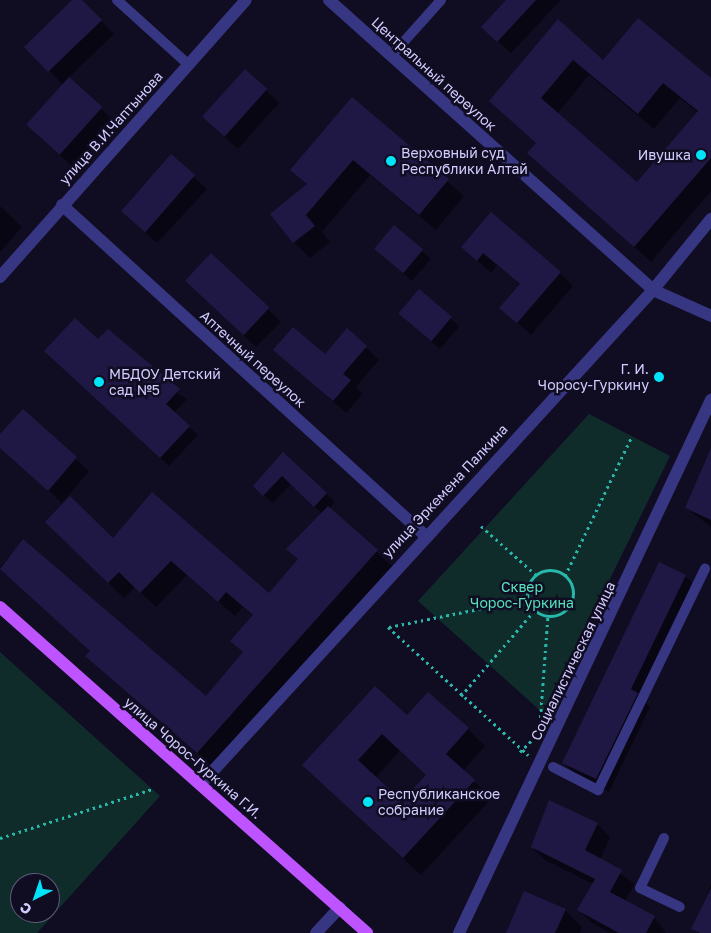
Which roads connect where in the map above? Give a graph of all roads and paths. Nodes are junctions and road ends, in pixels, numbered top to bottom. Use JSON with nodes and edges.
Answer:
{"nodes":[{"id":1,"x":117,"y":0,"type":"edge"},
{"id":2,"x":246,"y":0,"type":"edge"},
{"id":3,"x":329,"y":0,"type":"edge"},
{"id":4,"x":441,"y":0,"type":"edge"},
{"id":5,"x":391,"y":56,"type":"junction"},
{"id":6,"x":189,"y":65,"type":"junction"},
{"id":7,"x":62,"y":205,"type":"junction"},
{"id":8,"x":711,"y":219,"type":"edge"},
{"id":9,"x":0,"y":277,"type":"edge"},
{"id":10,"x":653,"y":290,"type":"junction"},
{"id":11,"x":711,"y":316,"type":"edge"},
{"id":12,"x":711,"y":400,"type":"edge"},
{"id":13,"x":632,"y":436,"type":"dead end"},
{"id":14,"x":481,"y":526,"type":"dead end"},
{"id":15,"x":425,"y":535,"type":"junction"},
{"id":16,"x":705,"y":569,"type":"dead end"},
{"id":17,"x":536,"y":575,"type":"junction"},
{"id":18,"x":566,"y":576,"type":"junction"},
{"id":19,"x":528,"y":600,"type":"junction"},
{"id":20,"x":0,"y":606,"type":"edge"},
{"id":21,"x":535,"y":610,"type":"junction"},
{"id":22,"x":548,"y":616,"type":"junction"},
{"id":23,"x":461,"y":696,"type":"junction"},
{"id":24,"x":547,"y":765,"type":"junction"},
{"id":25,"x":201,"y":784,"type":"junction"},
{"id":26,"x":153,"y":789,"type":"dead end"},
{"id":27,"x":0,"y":838,"type":"edge"},
{"id":28,"x":664,"y":838,"type":"dead end"},
{"id":29,"x":680,"y":907,"type":"dead end"},
{"id":30,"x":340,"y":908,"type":"junction"},
{"id":31,"x":316,"y":933,"type":"edge"},
{"id":32,"x":367,"y":933,"type":"edge"},
{"id":33,"x":458,"y":933,"type":"edge"}],
"edges":[{"from":1,"to":6,"type":"lane"},
{"from":2,"to":6,"type":"street","name":"улица В.И.Чаптынова"},
{"from":3,"to":5,"type":"street","name":"Центральный переулок"},
{"from":4,"to":5,"type":"lane"},
{"from":5,"to":10,"type":"street","name":"Центральный переулок"},
{"from":6,"to":7,"type":"street","name":"улица В.И.Чаптынова"},
{"from":7,"to":9,"type":"street","name":"улица В.И.Чаптынова"},
{"from":7,"to":15,"type":"street","name":"Аптечный переулок"},
{"from":8,"to":10,"type":"street","name":"улица Эркемена Палкина"},
{"from":10,"to":11,"type":"street"},
{"from":10,"to":15,"type":"street","name":"улица Эркемена Палкина"},
{"from":12,"to":24,"type":"street","name":"Социалистическая улица"},
{"from":13,"to":18,"type":"path"},
{"from":14,"to":17,"type":"path"},
{"from":15,"to":25,"type":"street","name":"улица Эркемена Палкина"},
{"from":16,"to":24,"type":"lane"},
{"from":17,"to":18,"type":"path"},
{"from":17,"to":19,"type":"path"},
{"from":18,"to":22,"type":"path"},
{"from":19,"to":21,"type":"path"},
{"from":19,"to":23,"type":"path"},
{"from":20,"to":25,"type":"main road","name":"улица Чорос-Гуркина Г.И."},
{"from":21,"to":22,"type":"path"},
{"from":21,"to":23,"type":"path"},
{"from":22,"to":23,"type":"path"},
{"from":24,"to":33,"type":"street","name":"Социалистическая улица"},
{"from":25,"to":30,"type":"main road","name":"улица Чорос-Гуркина Г.И."},
{"from":26,"to":27,"type":"path"},
{"from":28,"to":29,"type":"lane"},
{"from":30,"to":31,"type":"street"},
{"from":30,"to":32,"type":"main road","name":"улица Чорос-Гуркина Г.И."}]}
